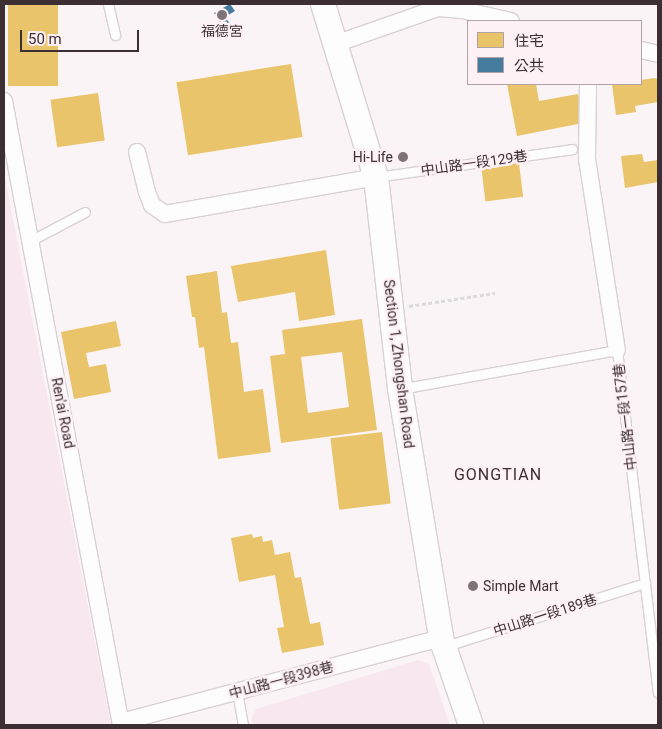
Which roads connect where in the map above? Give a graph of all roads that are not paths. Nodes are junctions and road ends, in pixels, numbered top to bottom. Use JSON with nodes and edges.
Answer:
{"nodes":[{"id":1,"x":108,"y":4,"type":"edge"},
{"id":2,"x":323,"y":4,"type":"edge"},
{"id":3,"x":507,"y":20,"type":"edge"},
{"id":4,"x":114,"y":35,"type":"dead end"},
{"id":5,"x":335,"y":44,"type":"junction"},
{"id":6,"x":642,"y":50,"type":"edge"},
{"id":7,"x":658,"y":54,"type":"edge"},
{"id":8,"x":588,"y":85,"type":"edge"},
{"id":9,"x":4,"y":101,"type":"edge"},
{"id":10,"x":572,"y":149,"type":"dead end"},
{"id":11,"x":137,"y":152,"type":"dead end"},
{"id":12,"x":376,"y":177,"type":"junction"},
{"id":13,"x":85,"y":212,"type":"dead end"},
{"id":14,"x":30,"y":241,"type":"junction"},
{"id":15,"x":617,"y":350,"type":"junction"},
{"id":16,"x":400,"y":389,"type":"junction"},
{"id":17,"x":645,"y":583,"type":"junction"},
{"id":18,"x":443,"y":642,"type":"junction"},
{"id":19,"x":237,"y":691,"type":"junction"},
{"id":20,"x":658,"y":693,"type":"edge"},
{"id":21,"x":121,"y":724,"type":"edge"},
{"id":22,"x":243,"y":725,"type":"edge"},
{"id":23,"x":471,"y":725,"type":"edge"}],
"edges":[{"from":1,"to":4,"type":"lane"},
{"from":2,"to":5,"type":"main road","name":"Section 1, Zhongshan Road"},
{"from":3,"to":5,"type":"street"},
{"from":5,"to":12,"type":"main road","name":"Section 1, Zhongshan Road"},
{"from":6,"to":7,"type":"street"},
{"from":8,"to":15,"type":"street"},
{"from":9,"to":14,"type":"street","name":"Ren'ai Road"},
{"from":10,"to":12,"type":"lane","name":"中山路一段129巷"},
{"from":11,"to":12,"type":"street"},
{"from":12,"to":16,"type":"main road","name":"Section 1, Zhongshan Road"},
{"from":13,"to":14,"type":"lane"},
{"from":14,"to":21,"type":"street","name":"Ren'ai Road"},
{"from":15,"to":16,"type":"lane","name":"中山路一段157巷"},
{"from":15,"to":17,"type":"lane","name":"中山路一段157巷"},
{"from":16,"to":18,"type":"main road","name":"Section 1, Zhongshan Road"},
{"from":17,"to":18,"type":"lane","name":"中山路一段189巷"},
{"from":17,"to":20,"type":"lane","name":"中山路一段157巷"},
{"from":18,"to":19,"type":"street","name":"中山路一段398巷"},
{"from":18,"to":23,"type":"main road","name":"Section 1, Zhongshan Road"},
{"from":19,"to":21,"type":"street","name":"中山路一段398巷"},
{"from":19,"to":22,"type":"lane"}]}
